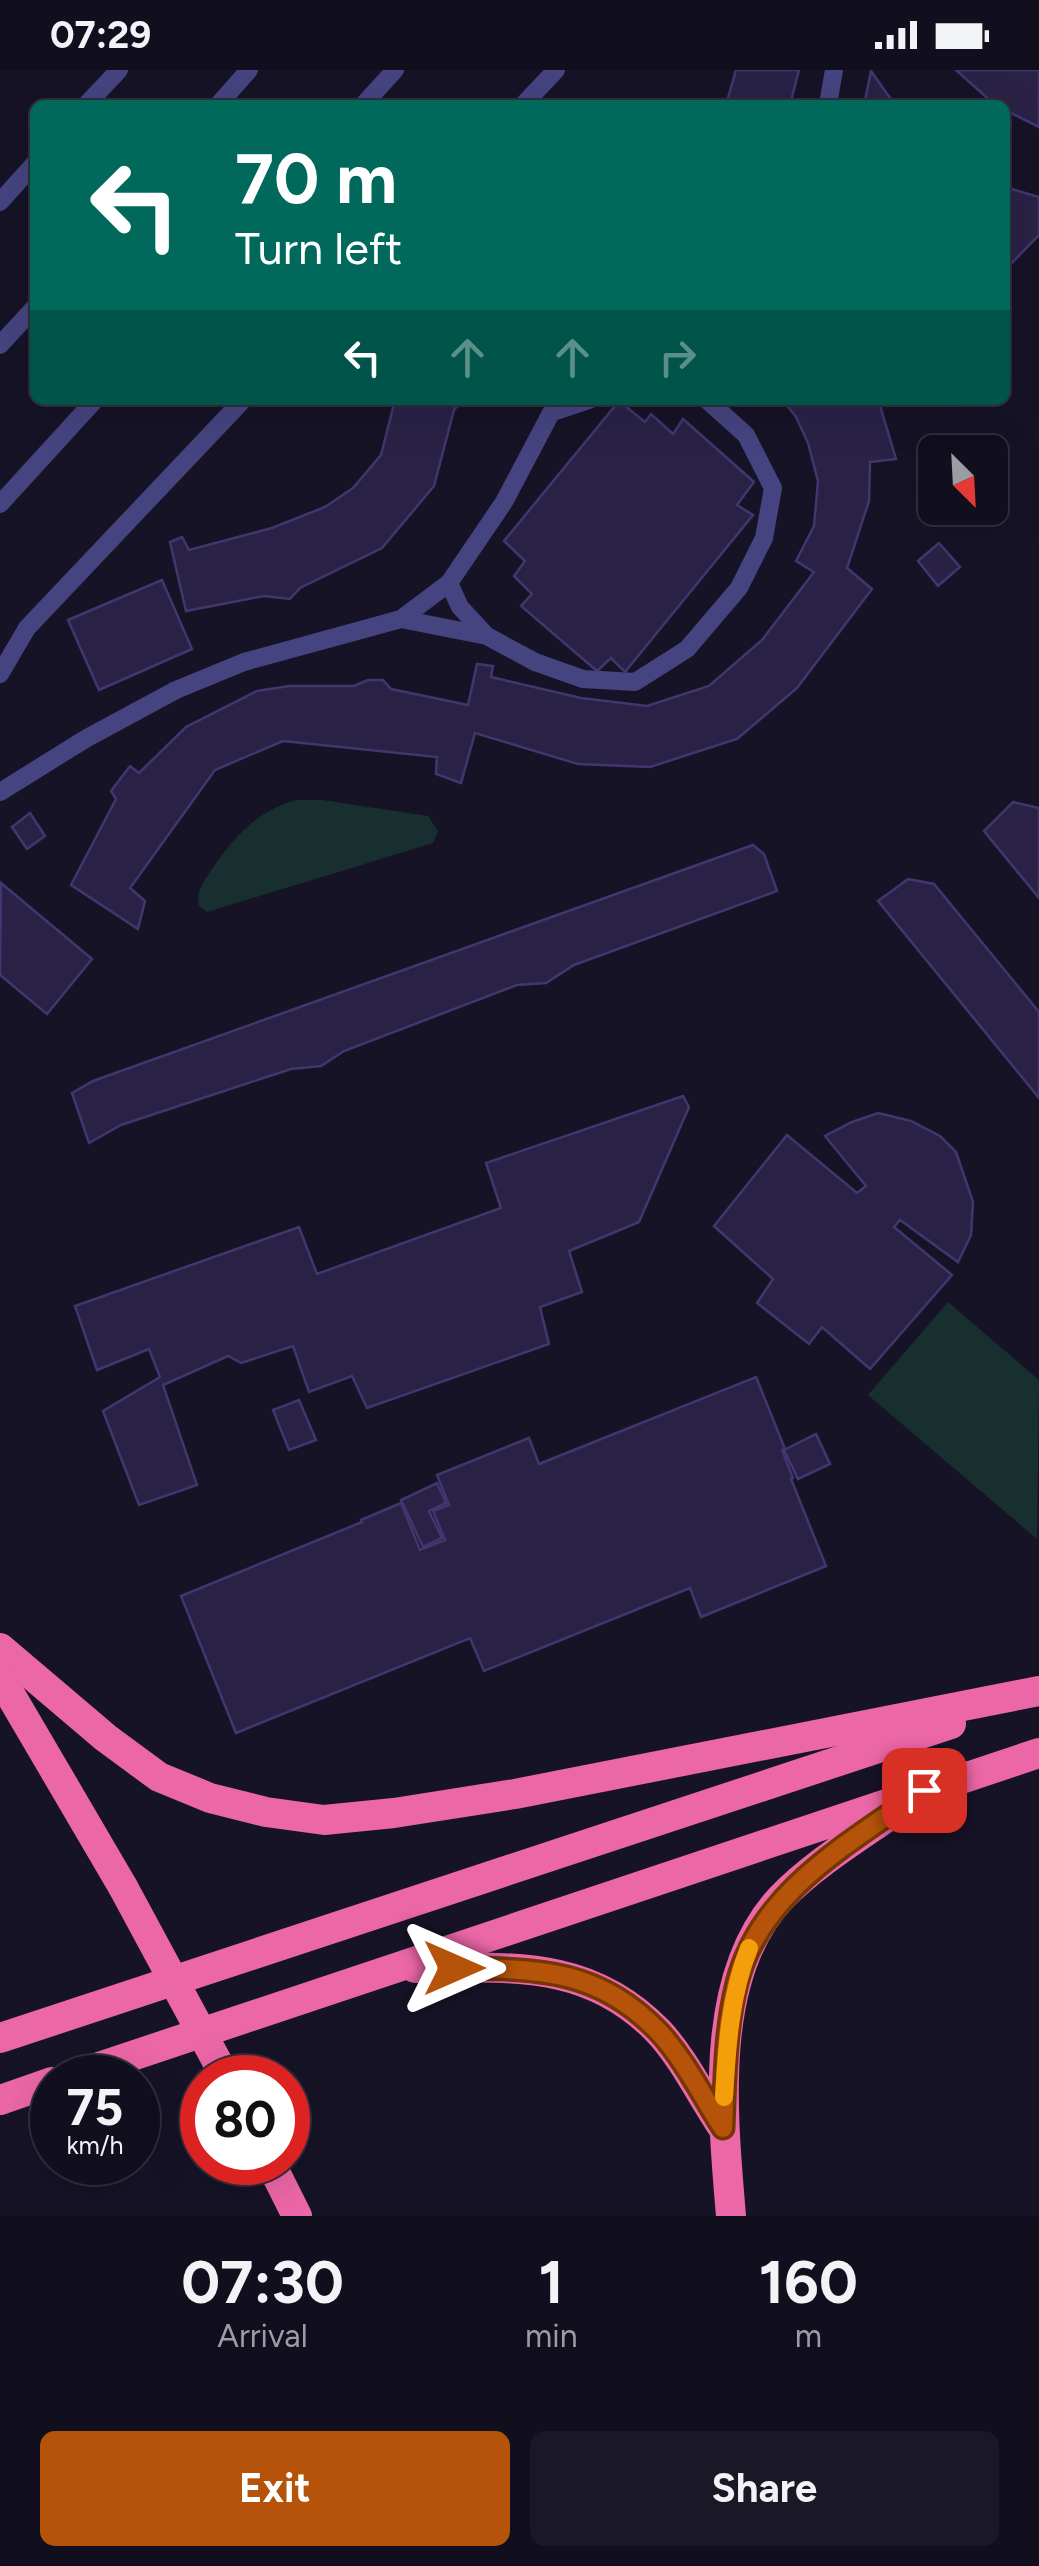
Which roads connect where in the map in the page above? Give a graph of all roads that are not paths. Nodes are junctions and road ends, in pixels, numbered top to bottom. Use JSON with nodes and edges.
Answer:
{"nodes":[{"id":1,"x":119,"y":70,"type":"edge"},
{"id":2,"x":250,"y":70,"type":"edge"},
{"id":3,"x":395,"y":70,"type":"edge"},
{"id":4,"x":556,"y":70,"type":"edge"},
{"id":5,"x":834,"y":70,"type":"edge"},
{"id":6,"x":93,"y":100,"type":"edge"},
{"id":7,"x":223,"y":100,"type":"edge"},
{"id":8,"x":368,"y":100,"type":"edge"},
{"id":9,"x":528,"y":100,"type":"edge"},
{"id":10,"x":829,"y":100,"type":"edge"},
{"id":11,"x":30,"y":168,"type":"edge"},
{"id":12,"x":0,"y":202,"type":"edge"},
{"id":13,"x":30,"y":312,"type":"edge"},
{"id":14,"x":0,"y":345,"type":"edge"},
{"id":15,"x":90,"y":405,"type":"edge"},
{"id":16,"x":238,"y":405,"type":"edge"},
{"id":17,"x":713,"y":405,"type":"edge"},
{"id":18,"x":557,"y":406,"type":"edge"},
{"id":19,"x":0,"y":504,"type":"edge"},
{"id":20,"x":449,"y":584,"type":"junction"},
{"id":21,"x":401,"y":619,"type":"junction"},
{"id":22,"x":487,"y":636,"type":"junction"},
{"id":23,"x":0,"y":674,"type":"edge"},
{"id":24,"x":0,"y":792,"type":"edge"},
{"id":25,"x":0,"y":1648,"type":"edge"},
{"id":26,"x":0,"y":1677,"type":"edge"},
{"id":27,"x":1039,"y":1693,"type":"edge"},
{"id":28,"x":1039,"y":1754,"type":"edge"},
{"id":29,"x":924,"y":1790,"type":"junction"},
{"id":30,"x":392,"y":1967,"type":"junction"},
{"id":31,"x":0,"y":2038,"type":"edge"},
{"id":32,"x":134,"y":2055,"type":"edge"},
{"id":33,"x":214,"y":2055,"type":"edge"},
{"id":34,"x":30,"y":2090,"type":"edge"},
{"id":35,"x":0,"y":2100,"type":"edge"},
{"id":36,"x":723,"y":2128,"type":"junction"},
{"id":37,"x":281,"y":2185,"type":"edge"},
{"id":38,"x":296,"y":2216,"type":"edge"},
{"id":39,"x":731,"y":2216,"type":"edge"}],
"edges":[{"from":1,"to":6,"type":"lane"},
{"from":2,"to":7,"type":"lane"},
{"from":3,"to":8,"type":"lane"},
{"from":4,"to":9,"type":"lane"},
{"from":5,"to":10,"type":"lane"},
{"from":11,"to":12,"type":"lane"},
{"from":13,"to":14,"type":"lane"},
{"from":15,"to":19,"type":"lane"},
{"from":16,"to":23,"type":"lane"},
{"from":17,"to":22,"type":"lane"},
{"from":18,"to":20,"type":"lane"},
{"from":20,"to":21,"type":"lane"},
{"from":20,"to":22,"type":"lane"},
{"from":21,"to":22,"type":"lane"},
{"from":21,"to":24,"type":"lane"},
{"from":25,"to":27,"type":"highway"},
{"from":26,"to":33,"type":"highway","bridge":true},
{"from":27,"to":31,"type":"highway"},
{"from":28,"to":29,"type":"highway"},
{"from":29,"to":30,"type":"highway"},
{"from":29,"to":36,"type":"highway"},
{"from":30,"to":32,"type":"highway"},
{"from":30,"to":36,"type":"highway"},
{"from":34,"to":35,"type":"highway"},
{"from":36,"to":39,"type":"highway"},
{"from":37,"to":38,"type":"highway"}]}
